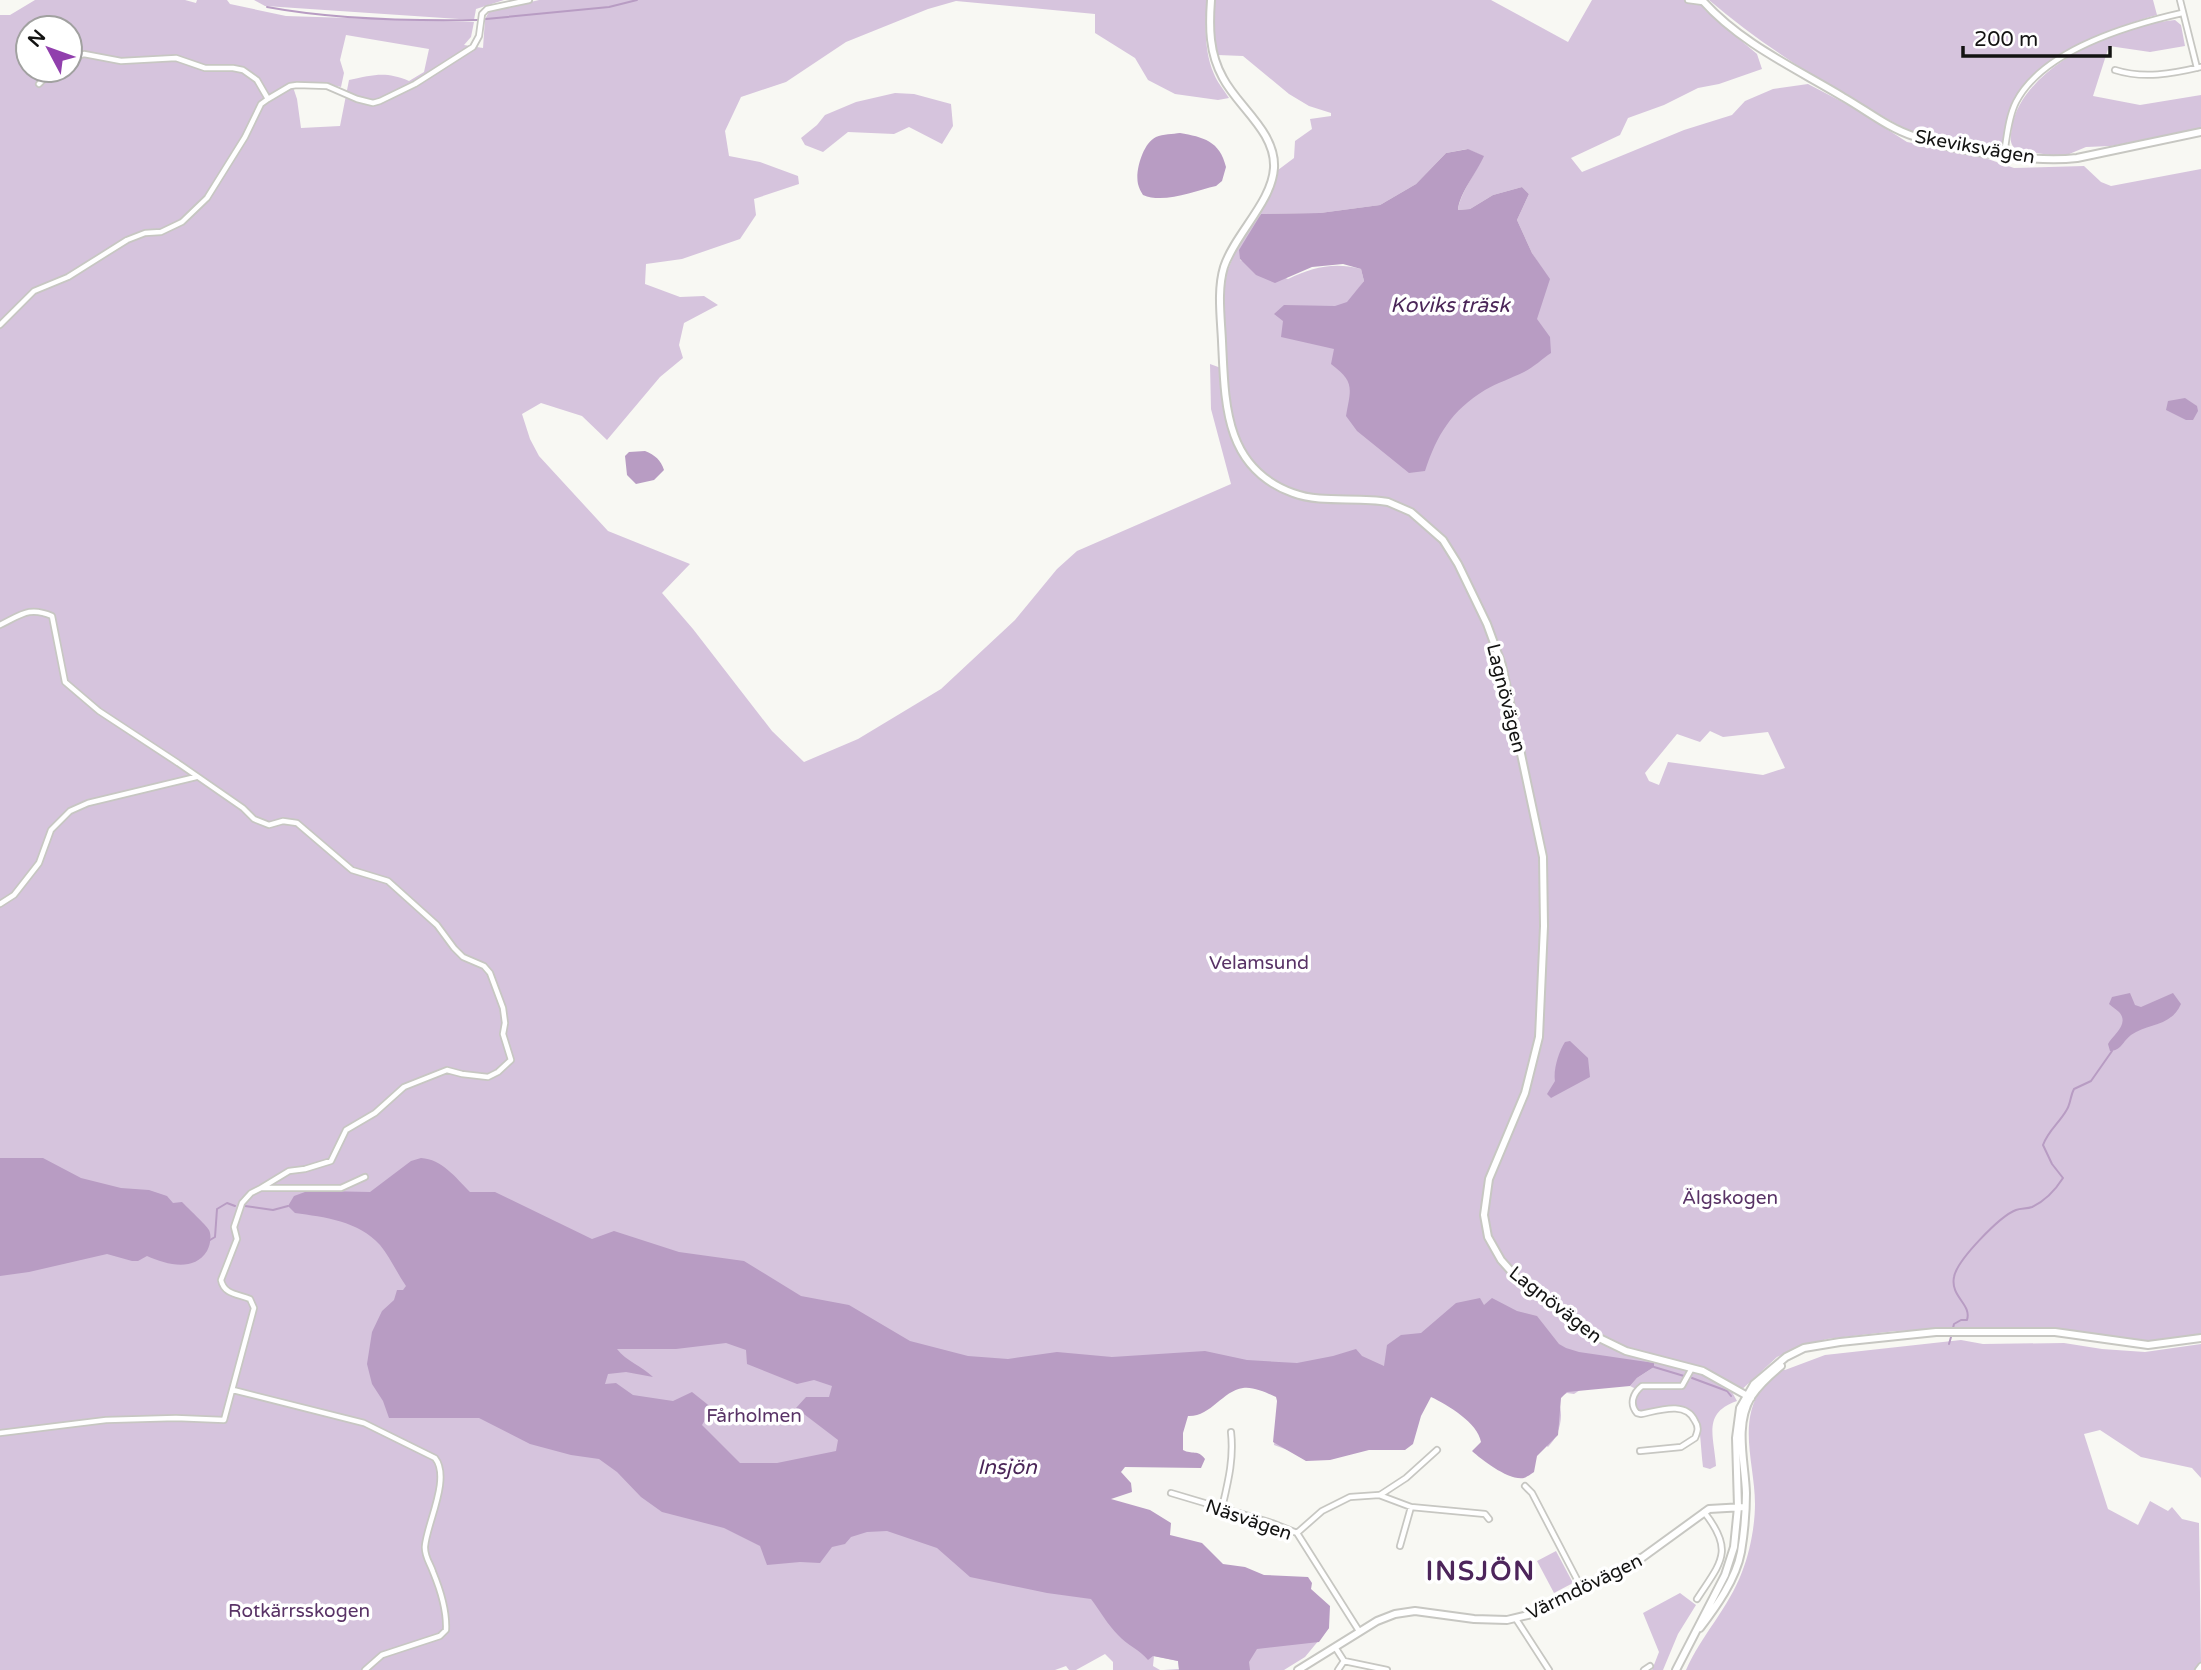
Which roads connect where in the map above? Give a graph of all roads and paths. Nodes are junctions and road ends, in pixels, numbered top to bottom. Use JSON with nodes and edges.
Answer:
{"nodes":[{"id":1,"x":529,"y":0,"type":"edge"},
{"id":2,"x":1212,"y":0,"type":"edge"},
{"id":3,"x":1688,"y":0,"type":"edge"},
{"id":4,"x":2180,"y":0,"type":"edge"},
{"id":5,"x":1703,"y":1,"type":"edge"},
{"id":6,"x":2182,"y":13,"type":"junction"},
{"id":7,"x":84,"y":54,"type":"edge"},
{"id":8,"x":2199,"y":68,"type":"edge"},
{"id":9,"x":2115,"y":70,"type":"dead end"},
{"id":10,"x":268,"y":99,"type":"junction"},
{"id":11,"x":2201,"y":132,"type":"edge"},
{"id":12,"x":2004,"y":154,"type":"junction"},
{"id":13,"x":0,"y":325,"type":"edge"},
{"id":14,"x":0,"y":625,"type":"edge"},
{"id":15,"x":197,"y":776,"type":"junction"},
{"id":16,"x":0,"y":904,"type":"edge"},
{"id":17,"x":365,"y":1177,"type":"dead end"},
{"id":18,"x":261,"y":1188,"type":"junction"},
{"id":19,"x":2201,"y":1338,"type":"edge"},
{"id":20,"x":1690,"y":1374,"type":"junction"},
{"id":21,"x":233,"y":1390,"type":"junction"},
{"id":22,"x":1749,"y":1396,"type":"junction"},
{"id":23,"x":1231,"y":1432,"type":"dead end"},
{"id":24,"x":0,"y":1433,"type":"edge"},
{"id":25,"x":1437,"y":1450,"type":"dead end"},
{"id":26,"x":1640,"y":1451,"type":"dead end"},
{"id":27,"x":1525,"y":1486,"type":"dead end"},
{"id":28,"x":1171,"y":1493,"type":"dead end"},
{"id":29,"x":1379,"y":1495,"type":"junction"},
{"id":30,"x":1411,"y":1507,"type":"junction"},
{"id":31,"x":1741,"y":1507,"type":"junction"},
{"id":32,"x":1222,"y":1508,"type":"junction"},
{"id":33,"x":1703,"y":1512,"type":"junction"},
{"id":34,"x":1489,"y":1519,"type":"dead end"},
{"id":35,"x":1297,"y":1533,"type":"junction"},
{"id":36,"x":1400,"y":1546,"type":"dead end"},
{"id":37,"x":1582,"y":1590,"type":"junction"},
{"id":38,"x":1697,"y":1599,"type":"dead end"},
{"id":39,"x":1516,"y":1619,"type":"junction"},
{"id":40,"x":1359,"y":1632,"type":"junction"},
{"id":41,"x":1335,"y":1647,"type":"junction"},
{"id":42,"x":1344,"y":1661,"type":"junction"},
{"id":43,"x":1650,"y":1666,"type":"dead end"},
{"id":44,"x":2201,"y":1666,"type":"edge"},
{"id":45,"x":365,"y":1670,"type":"edge"},
{"id":46,"x":1298,"y":1670,"type":"edge"},
{"id":47,"x":1338,"y":1670,"type":"edge"},
{"id":48,"x":1387,"y":1670,"type":"edge"},
{"id":49,"x":1549,"y":1670,"type":"edge"},
{"id":50,"x":1644,"y":1670,"type":"edge"},
{"id":51,"x":1676,"y":1670,"type":"edge"},
{"id":52,"x":2198,"y":1670,"type":"edge"}],
"edges":[{"from":1,"to":10,"type":"street"},
{"from":2,"to":20,"type":"street","name":"Lagnövägen"},
{"from":3,"to":5,"type":"street"},
{"from":4,"to":6,"type":"street"},
{"from":5,"to":12,"type":"street","name":"Skeviksvägen"},
{"from":6,"to":8,"type":"street"},
{"from":6,"to":12,"type":"street"},
{"from":7,"to":10,"type":"street"},
{"from":8,"to":9,"type":"street"},
{"from":10,"to":13,"type":"street"},
{"from":11,"to":12,"type":"street","name":"Skeviksvägen"},
{"from":14,"to":15,"type":"street"},
{"from":15,"to":16,"type":"street"},
{"from":15,"to":18,"type":"street"},
{"from":17,"to":18,"type":"street"},
{"from":18,"to":21,"type":"street"},
{"from":19,"to":22,"type":"street"},
{"from":20,"to":22,"type":"street","name":"Lagnövägen"},
{"from":20,"to":26,"type":"street"},
{"from":21,"to":24,"type":"street"},
{"from":21,"to":45,"type":"street"},
{"from":22,"to":31,"type":"street"},
{"from":23,"to":32,"type":"street"},
{"from":25,"to":29,"type":"street"},
{"from":27,"to":37,"type":"street"},
{"from":28,"to":32,"type":"street","name":"Näsvägen"},
{"from":29,"to":30,"type":"street"},
{"from":29,"to":35,"type":"street"},
{"from":30,"to":34,"type":"street"},
{"from":30,"to":36,"type":"street"},
{"from":31,"to":33,"type":"street","name":"Värmdövägen"},
{"from":31,"to":51,"type":"street"},
{"from":32,"to":35,"type":"street","name":"Näsvägen"},
{"from":33,"to":37,"type":"street","name":"Värmdövägen"},
{"from":33,"to":38,"type":"street"},
{"from":35,"to":40,"type":"street","name":"Näsvägen"},
{"from":37,"to":39,"type":"street","name":"Värmdövägen"},
{"from":39,"to":40,"type":"street","name":"Värmdövägen"},
{"from":39,"to":49,"type":"street"},
{"from":40,"to":41,"type":"street","name":"Värmdövägen"},
{"from":41,"to":42,"type":"street"},
{"from":41,"to":46,"type":"street","name":"Värmdövägen"},
{"from":42,"to":47,"type":"street"},
{"from":42,"to":48,"type":"street"},
{"from":43,"to":50,"type":"street"},
{"from":44,"to":52,"type":"street"}]}
